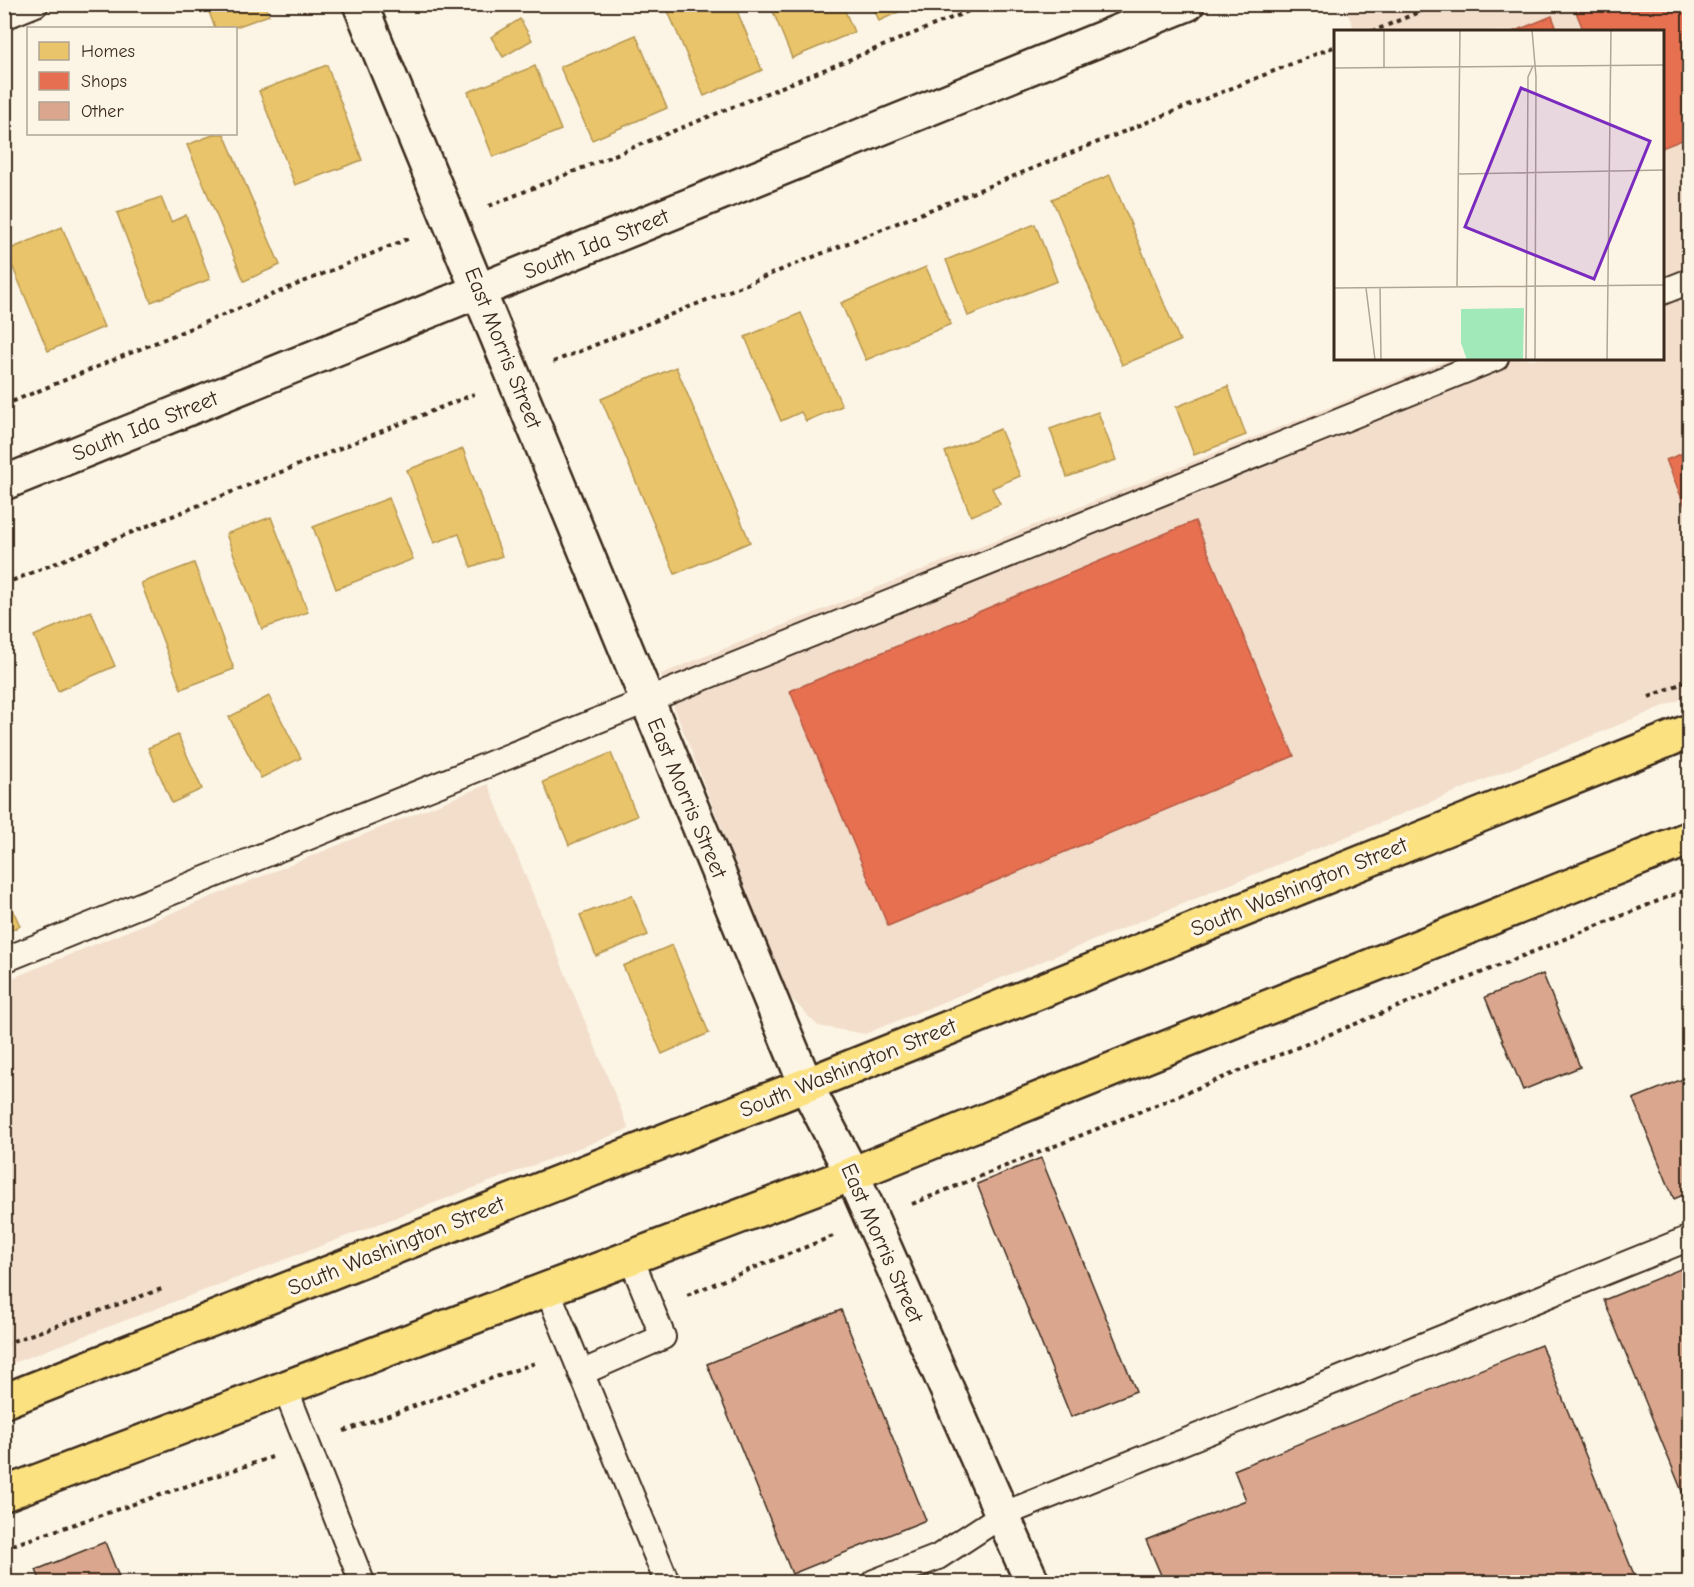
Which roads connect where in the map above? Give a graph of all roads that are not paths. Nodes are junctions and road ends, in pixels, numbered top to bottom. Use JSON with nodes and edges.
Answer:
{"nodes":[{"id":1,"x":36,"y":4,"type":"edge"},
{"id":2,"x":360,"y":4,"type":"edge"},
{"id":3,"x":1187,"y":4,"type":"edge"},
{"id":4,"x":4,"y":17,"type":"edge"},
{"id":5,"x":1689,"y":281,"type":"edge"},
{"id":6,"x":480,"y":291,"type":"junction"},
{"id":7,"x":1664,"y":291,"type":"edge"},
{"id":8,"x":1491,"y":360,"type":"edge"},
{"id":9,"x":4,"y":483,"type":"edge"},
{"id":10,"x":646,"y":700,"type":"junction"},
{"id":11,"x":1689,"y":731,"type":"edge"},
{"id":12,"x":1689,"y":838,"type":"edge"},
{"id":13,"x":4,"y":960,"type":"edge"},
{"id":14,"x":806,"y":1085,"type":"junction"},
{"id":15,"x":852,"y":1174,"type":"junction"},
{"id":16,"x":1689,"y":1239,"type":"edge"},
{"id":17,"x":631,"y":1258,"type":"junction"},
{"id":18,"x":547,"y":1289,"type":"junction"},
{"id":19,"x":581,"y":1373,"type":"junction"},
{"id":20,"x":285,"y":1388,"type":"junction"},
{"id":21,"x":4,"y":1401,"type":"edge"},
{"id":22,"x":4,"y":1494,"type":"edge"},
{"id":23,"x":1002,"y":1515,"type":"junction"},
{"id":24,"x":362,"y":1582,"type":"edge"},
{"id":25,"x":667,"y":1582,"type":"edge"},
{"id":26,"x":874,"y":1582,"type":"edge"},
{"id":27,"x":1032,"y":1582,"type":"edge"}],
"edges":[{"from":1,"to":4,"type":"lane"},
{"from":2,"to":6,"type":"street","name":"East Morris Street"},
{"from":3,"to":6,"type":"street","name":"South Ida Street"},
{"from":5,"to":7,"type":"lane"},
{"from":6,"to":9,"type":"street","name":"South Ida Street"},
{"from":6,"to":10,"type":"street","name":"East Morris Street"},
{"from":8,"to":10,"type":"lane"},
{"from":10,"to":13,"type":"lane"},
{"from":10,"to":14,"type":"street","name":"East Morris Street"},
{"from":11,"to":14,"type":"main road","name":"South Washington Street"},
{"from":12,"to":15,"type":"main road"},
{"from":14,"to":15,"type":"street","name":"East Morris Street"},
{"from":14,"to":21,"type":"main road","name":"South Washington Street"},
{"from":15,"to":17,"type":"main road"},
{"from":15,"to":23,"type":"street","name":"East Morris Street"},
{"from":16,"to":23,"type":"lane"},
{"from":17,"to":18,"type":"main road"},
{"from":17,"to":19,"type":"lane"},
{"from":18,"to":19,"type":"lane"},
{"from":18,"to":20,"type":"main road"},
{"from":19,"to":25,"type":"lane"},
{"from":20,"to":22,"type":"main road"},
{"from":20,"to":24,"type":"lane"},
{"from":23,"to":26,"type":"lane"},
{"from":23,"to":27,"type":"street","name":"East Morris Street"}]}
